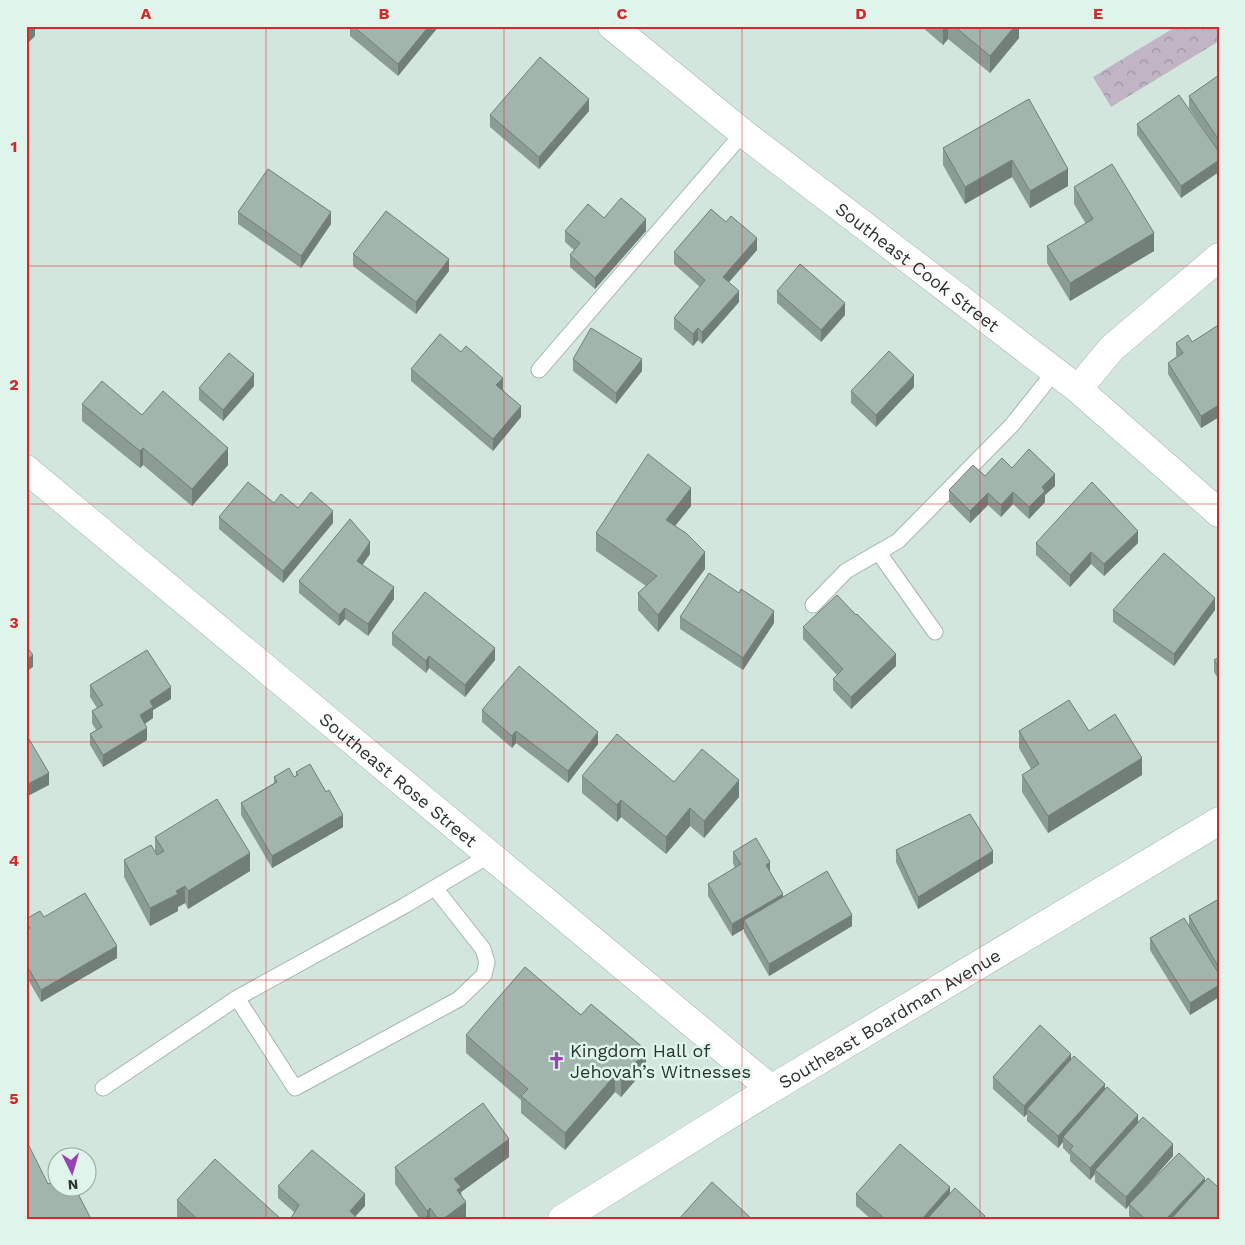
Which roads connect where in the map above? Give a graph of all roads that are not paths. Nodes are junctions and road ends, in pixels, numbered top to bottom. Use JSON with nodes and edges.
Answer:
{"nodes":[{"id":1,"x":612,"y":26,"type":"edge"},
{"id":2,"x":743,"y":133,"type":"junction"},
{"id":3,"x":1219,"y":257,"type":"edge"},
{"id":4,"x":539,"y":370,"type":"dead end"},
{"id":5,"x":1055,"y":371,"type":"junction"},
{"id":6,"x":1078,"y":389,"type":"junction"},
{"id":7,"x":26,"y":469,"type":"edge"},
{"id":8,"x":1219,"y":513,"type":"edge"},
{"id":9,"x":879,"y":552,"type":"junction"},
{"id":10,"x":813,"y":604,"type":"dead end"},
{"id":11,"x":935,"y":632,"type":"dead end"},
{"id":12,"x":1219,"y":821,"type":"edge"},
{"id":13,"x":490,"y":855,"type":"junction"},
{"id":14,"x":435,"y":888,"type":"junction"},
{"id":15,"x":237,"y":998,"type":"junction"},
{"id":16,"x":103,"y":1088,"type":"dead end"},
{"id":17,"x":771,"y":1089,"type":"junction"},
{"id":18,"x":562,"y":1219,"type":"edge"}],
"edges":[{"from":1,"to":2,"type":"street","name":"Southeast Cook Street"},
{"from":2,"to":4,"type":"lane"},
{"from":2,"to":5,"type":"street","name":"Southeast Cook Street"},
{"from":3,"to":6,"type":"street"},
{"from":5,"to":6,"type":"street","name":"Southeast Cook Street"},
{"from":5,"to":9,"type":"lane"},
{"from":6,"to":8,"type":"street","name":"Southeast Cook Street"},
{"from":7,"to":13,"type":"street","name":"Southeast Rose Street"},
{"from":9,"to":10,"type":"lane"},
{"from":9,"to":11,"type":"lane"},
{"from":12,"to":17,"type":"street","name":"Southeast Boardman Avenue"},
{"from":13,"to":14,"type":"lane"},
{"from":13,"to":17,"type":"street","name":"Southeast Rose Street"},
{"from":14,"to":15,"type":"lane"},
{"from":14,"to":15,"type":"lane"},
{"from":15,"to":16,"type":"lane"},
{"from":17,"to":18,"type":"street","name":"Southeast Boardman Avenue"}]}
